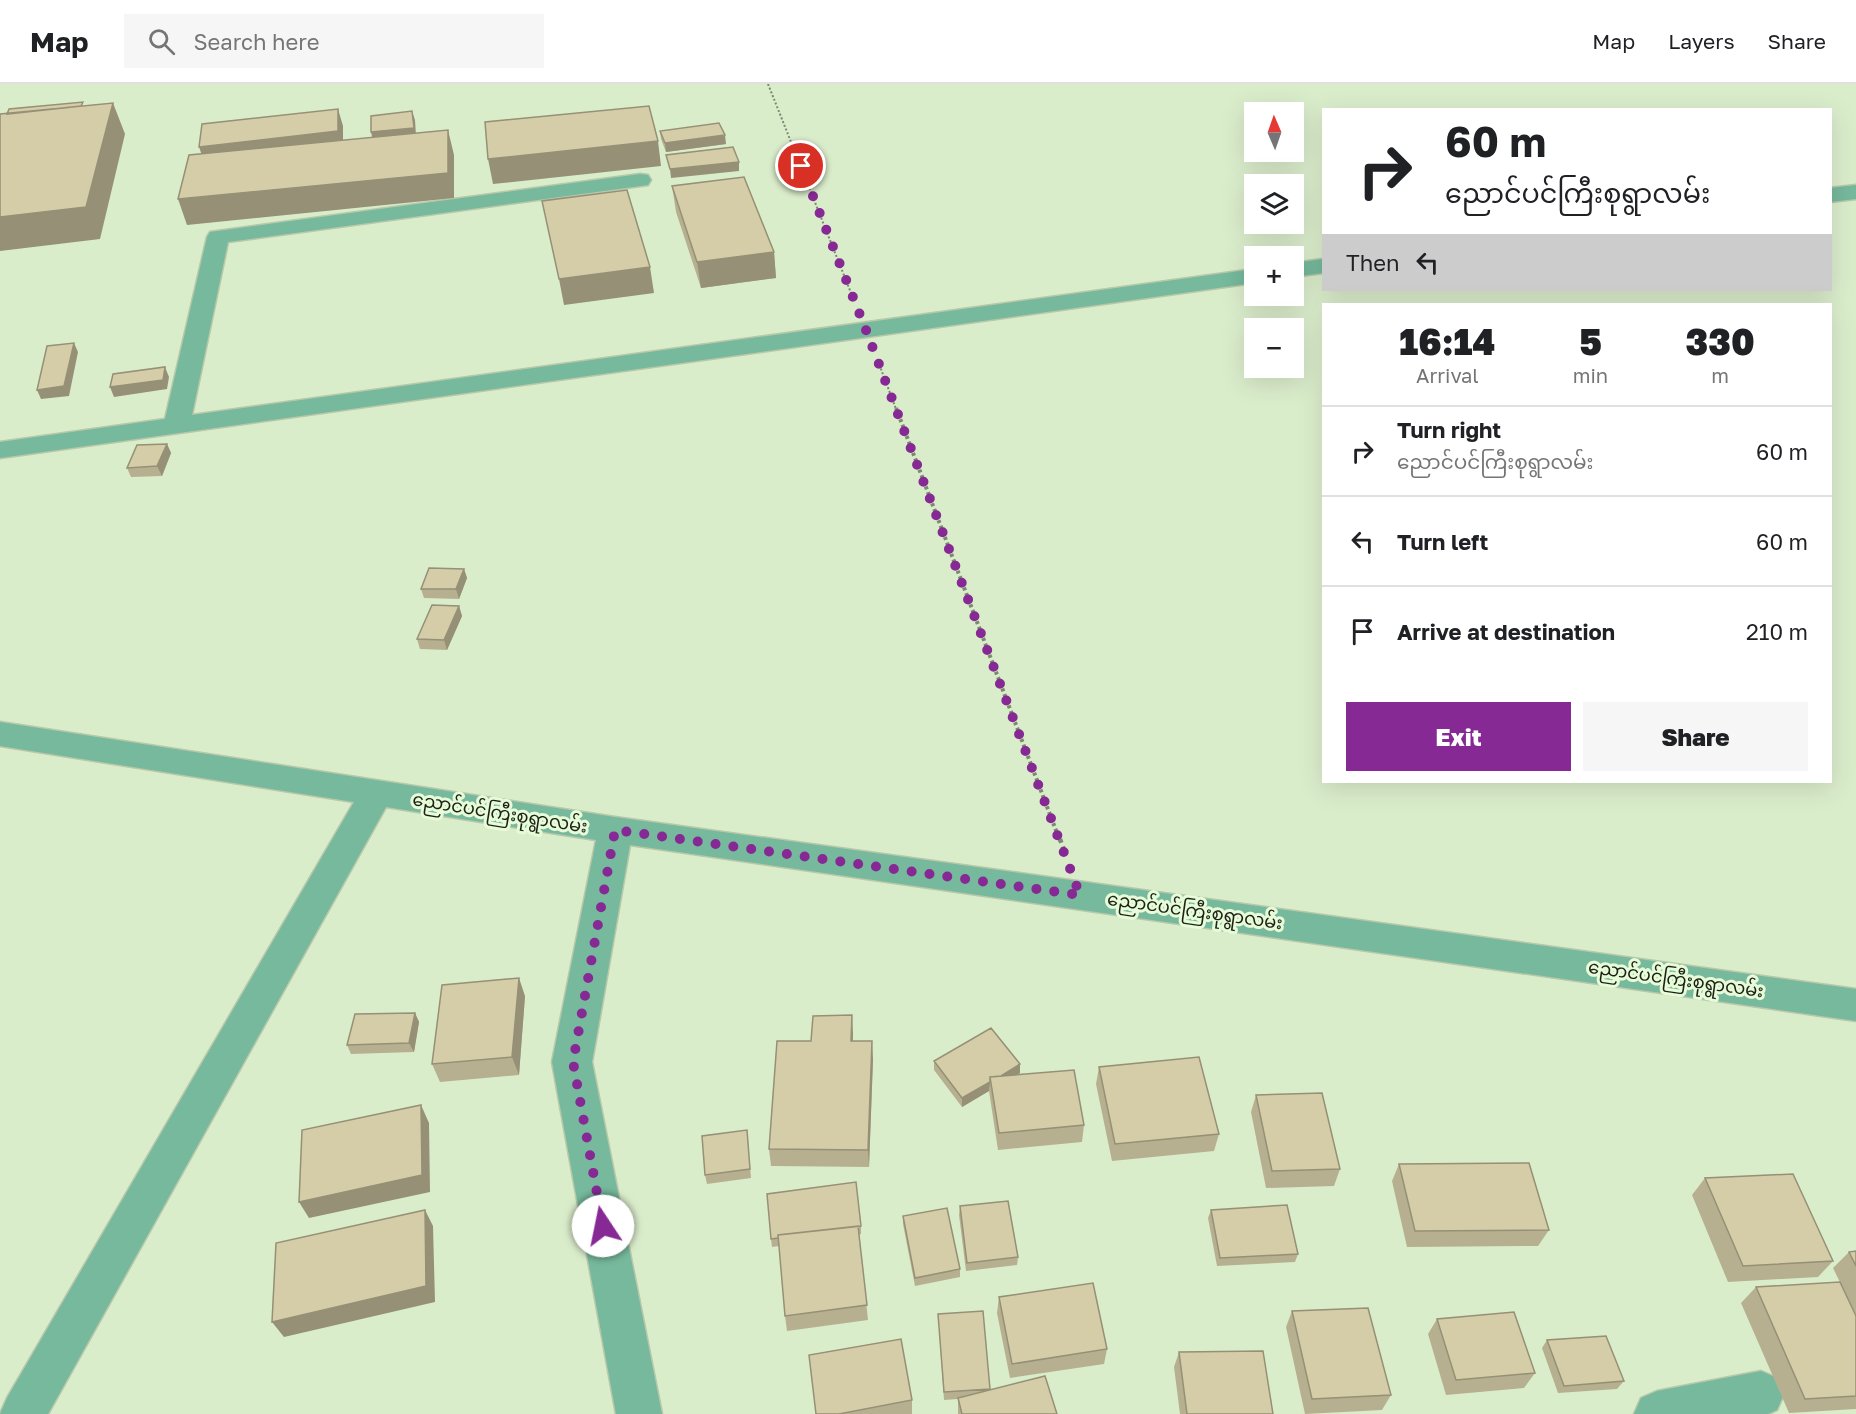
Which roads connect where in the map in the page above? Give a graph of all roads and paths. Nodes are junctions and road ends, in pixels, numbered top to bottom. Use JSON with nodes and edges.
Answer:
{"nodes":[{"id":1,"x":768,"y":84,"type":"edge"},
{"id":2,"x":640,"y":180,"type":"dead end"},
{"id":3,"x":1856,"y":192,"type":"edge"},
{"id":4,"x":1832,"y":195,"type":"edge"},
{"id":5,"x":1322,"y":266,"type":"edge"},
{"id":6,"x":1304,"y":269,"type":"edge"},
{"id":7,"x":1244,"y":277,"type":"edge"},
{"id":8,"x":866,"y":330,"type":"junction"},
{"id":9,"x":177,"y":425,"type":"junction"},
{"id":10,"x":0,"y":450,"type":"edge"},
{"id":11,"x":0,"y":734,"type":"edge"},
{"id":12,"x":376,"y":794,"type":"junction"},
{"id":13,"x":615,"y":830,"type":"junction"},
{"id":14,"x":1080,"y":895,"type":"junction"},
{"id":15,"x":1856,"y":1005,"type":"edge"},
{"id":16,"x":1761,"y":1394,"type":"dead end"},
{"id":17,"x":23,"y":1414,"type":"edge"},
{"id":18,"x":639,"y":1414,"type":"edge"},
{"id":19,"x":1658,"y":1414,"type":"edge"}],
"edges":[{"from":1,"to":8,"type":"path"},
{"from":2,"to":9,"type":"street"},
{"from":3,"to":4,"type":"street"},
{"from":5,"to":6,"type":"street"},
{"from":7,"to":8,"type":"street"},
{"from":8,"to":9,"type":"street"},
{"from":8,"to":14,"type":"path"},
{"from":9,"to":10,"type":"street"},
{"from":11,"to":12,"type":"street","name":"ညောင်ပင်ကြီးစုရွာလမ်း"},
{"from":12,"to":13,"type":"street","name":"ညောင်ပင်ကြီးစုရွာလမ်း"},
{"from":12,"to":17,"type":"street"},
{"from":13,"to":14,"type":"street","name":"ညောင်ပင်ကြီးစုရွာလမ်း"},
{"from":13,"to":18,"type":"street"},
{"from":14,"to":15,"type":"street","name":"ညောင်ပင်ကြီးစုရွာလမ်း"},
{"from":16,"to":19,"type":"street"}]}
